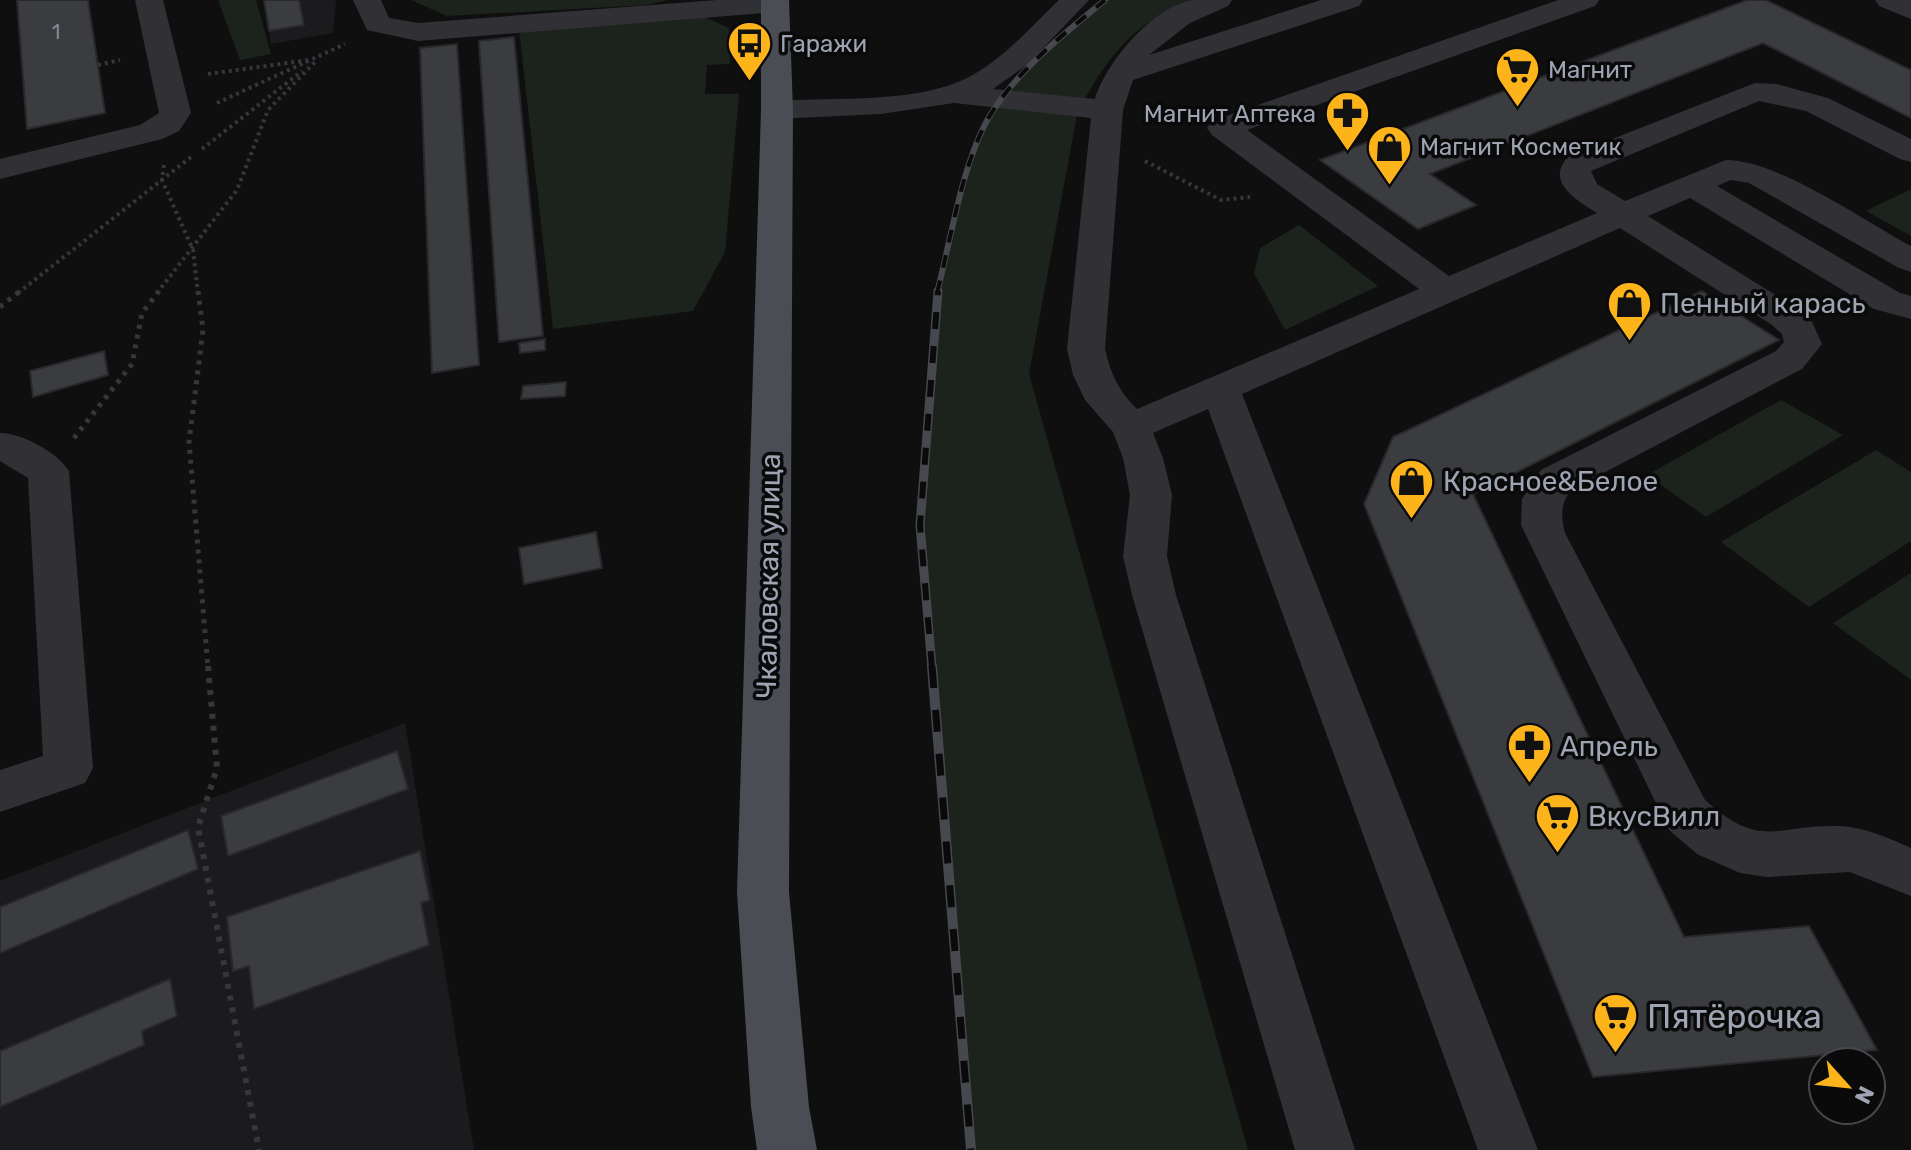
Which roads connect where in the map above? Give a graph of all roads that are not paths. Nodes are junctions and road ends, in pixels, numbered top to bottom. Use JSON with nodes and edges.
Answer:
{"nodes":[{"id":1,"x":149,"y":0,"type":"edge"},
{"id":2,"x":367,"y":0,"type":"edge"},
{"id":3,"x":1075,"y":0,"type":"edge"},
{"id":4,"x":1218,"y":0,"type":"edge"},
{"id":5,"x":1349,"y":0,"type":"edge"},
{"id":6,"x":1585,"y":0,"type":"edge"},
{"id":7,"x":1889,"y":0,"type":"edge"},
{"id":8,"x":775,"y":2,"type":"edge"},
{"id":9,"x":1911,"y":10,"type":"edge"},
{"id":10,"x":1113,"y":92,"type":"junction"},
{"id":11,"x":955,"y":94,"type":"junction"},
{"id":12,"x":777,"y":110,"type":"junction"},
{"id":13,"x":1911,"y":152,"type":"edge"},
{"id":14,"x":0,"y":169,"type":"edge"},
{"id":15,"x":1692,"y":185,"type":"junction"},
{"id":16,"x":1623,"y":215,"type":"junction"},
{"id":17,"x":1911,"y":261,"type":"edge"},
{"id":18,"x":1446,"y":291,"type":"junction"},
{"id":19,"x":1911,"y":308,"type":"edge"},
{"id":20,"x":1220,"y":389,"type":"junction"},
{"id":21,"x":1131,"y":427,"type":"junction"},
{"id":22,"x":0,"y":447,"type":"edge"},
{"id":23,"x":0,"y":791,"type":"edge"},
{"id":24,"x":1911,"y":873,"type":"edge"},
{"id":25,"x":787,"y":1150,"type":"edge"},
{"id":26,"x":1325,"y":1150,"type":"edge"},
{"id":27,"x":1508,"y":1150,"type":"edge"}],
"edges":[{"from":1,"to":14,"type":"street"},
{"from":2,"to":8,"type":"street"},
{"from":3,"to":11,"type":"street"},
{"from":4,"to":10,"type":"street"},
{"from":5,"to":10,"type":"street"},
{"from":6,"to":18,"type":"street"},
{"from":7,"to":9,"type":"street"},
{"from":8,"to":12,"type":"main road","name":"Чкаловская улица"},
{"from":10,"to":11,"type":"street"},
{"from":10,"to":21,"type":"street"},
{"from":11,"to":12,"type":"street"},
{"from":12,"to":25,"type":"main road","name":"Чкаловская улица"},
{"from":13,"to":16,"type":"street"},
{"from":15,"to":16,"type":"street"},
{"from":15,"to":17,"type":"street"},
{"from":15,"to":19,"type":"street"},
{"from":16,"to":18,"type":"street"},
{"from":16,"to":24,"type":"street"},
{"from":18,"to":20,"type":"street"},
{"from":20,"to":21,"type":"street"},
{"from":20,"to":27,"type":"street"},
{"from":21,"to":26,"type":"street"},
{"from":22,"to":23,"type":"street"}]}
